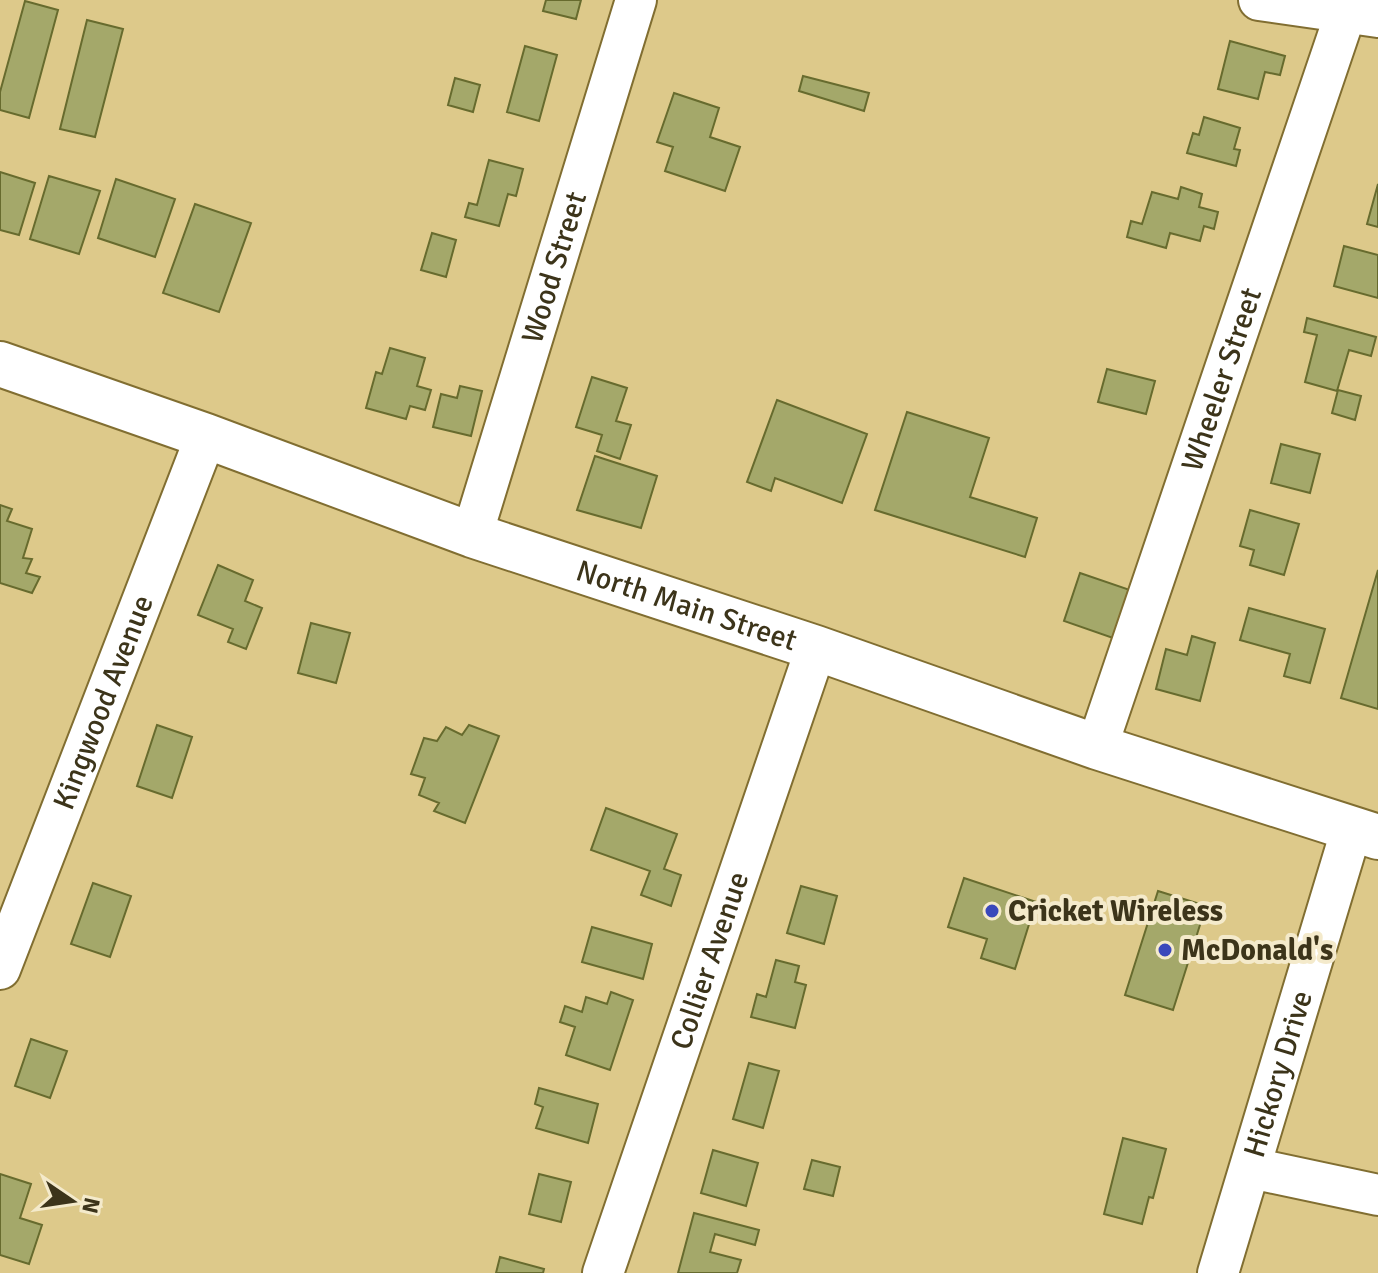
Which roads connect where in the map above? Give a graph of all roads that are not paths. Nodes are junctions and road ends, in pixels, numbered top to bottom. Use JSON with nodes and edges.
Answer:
{"nodes":[{"id":1,"x":636,"y":0,"type":"edge"},
{"id":2,"x":1259,"y":0,"type":"edge"},
{"id":3,"x":1362,"y":14,"type":"edge"},
{"id":4,"x":0,"y":364,"type":"edge"},
{"id":5,"x":206,"y":436,"type":"junction"},
{"id":6,"x":472,"y":535,"type":"junction"},
{"id":7,"x":816,"y":648,"type":"junction"},
{"id":8,"x":1097,"y":747,"type":"junction"},
{"id":9,"x":1365,"y":833,"type":"edge"},
{"id":10,"x":0,"y":969,"type":"edge"},
{"id":11,"x":1251,"y":1168,"type":"junction"},
{"id":12,"x":1378,"y":1195,"type":"edge"},
{"id":13,"x":603,"y":1273,"type":"edge"},
{"id":14,"x":1218,"y":1273,"type":"edge"}],
"edges":[{"from":1,"to":6,"type":"street","name":"Wood Street"},
{"from":2,"to":3,"type":"street"},
{"from":3,"to":8,"type":"street","name":"Wheeler Street"},
{"from":4,"to":5,"type":"highway","name":"North Main Street"},
{"from":5,"to":6,"type":"highway","name":"North Main Street"},
{"from":5,"to":10,"type":"street","name":"Kingwood Avenue"},
{"from":6,"to":7,"type":"highway","name":"North Main Street"},
{"from":7,"to":8,"type":"highway","name":"North Main Street"},
{"from":7,"to":13,"type":"street","name":"Collier Avenue"},
{"from":8,"to":9,"type":"highway","name":"North Main Street"},
{"from":9,"to":11,"type":"street","name":"Hickory Drive"},
{"from":11,"to":12,"type":"street"},
{"from":11,"to":14,"type":"street","name":"Hickory Drive"}]}
